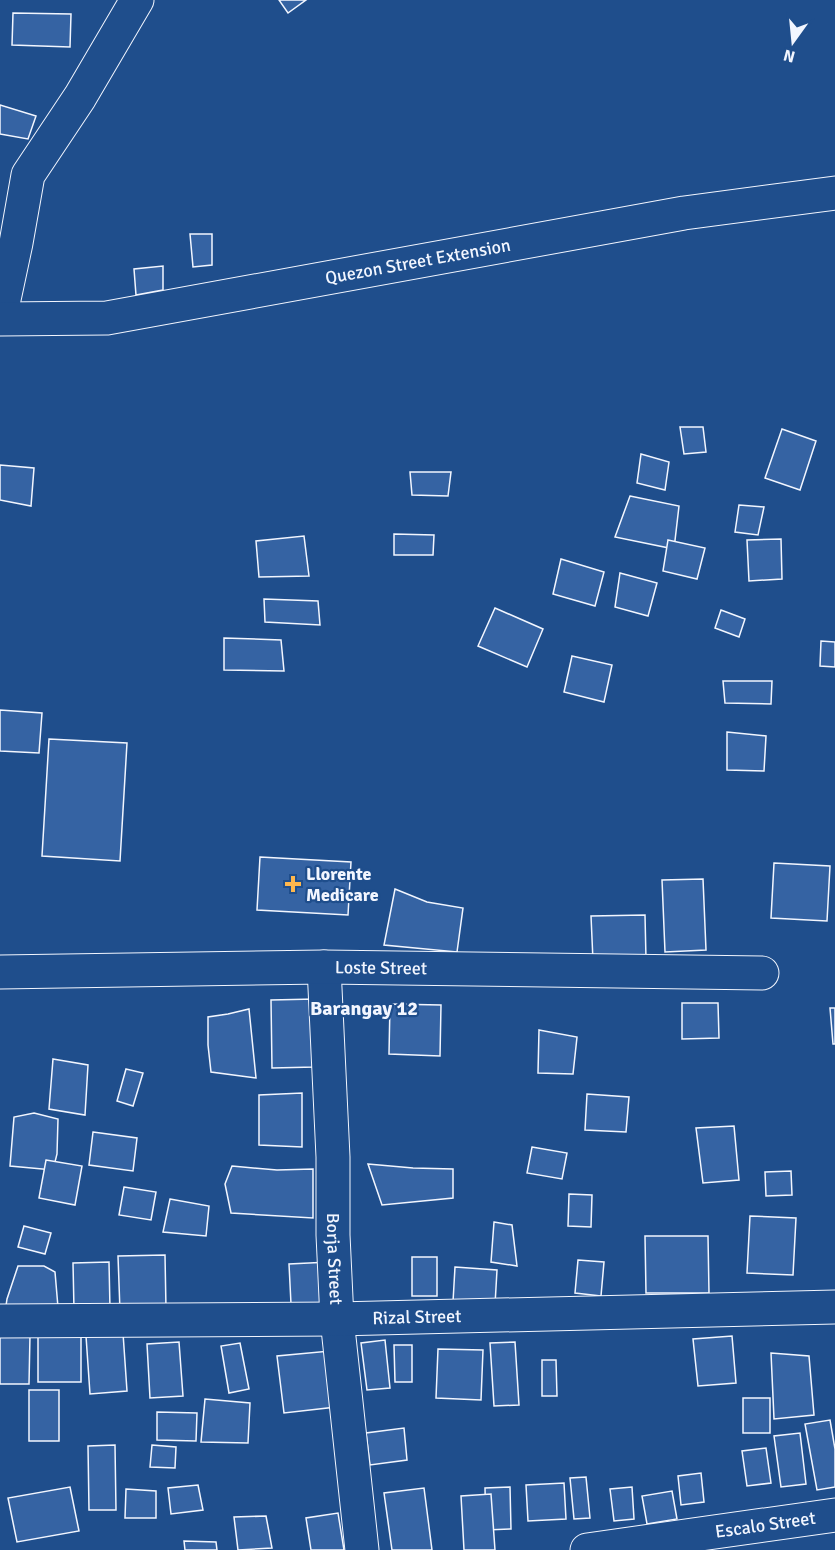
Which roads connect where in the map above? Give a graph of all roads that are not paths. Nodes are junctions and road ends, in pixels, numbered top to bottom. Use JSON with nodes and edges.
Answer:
{"nodes":[{"id":1,"x":137,"y":0,"type":"edge"},
{"id":2,"x":835,"y":193,"type":"edge"},
{"id":3,"x":0,"y":319,"type":"edge"},
{"id":4,"x":324,"y":967,"type":"junction"},
{"id":5,"x":0,"y":972,"type":"edge"},
{"id":6,"x":762,"y":973,"type":"dead end"},
{"id":7,"x":835,"y":1307,"type":"edge"},
{"id":8,"x":337,"y":1319,"type":"junction"},
{"id":9,"x":0,"y":1321,"type":"edge"},
{"id":10,"x":835,"y":1515,"type":"edge"},
{"id":11,"x":362,"y":1550,"type":"edge"},
{"id":12,"x":587,"y":1550,"type":"edge"}],
"edges":[{"from":1,"to":3,"type":"street"},
{"from":2,"to":3,"type":"street","name":"Quezon Street Extension"},
{"from":4,"to":5,"type":"street","name":"Loste Street"},
{"from":4,"to":6,"type":"street","name":"Loste Street"},
{"from":4,"to":8,"type":"street","name":"Borja Street"},
{"from":7,"to":8,"type":"street","name":"Rizal Street"},
{"from":8,"to":9,"type":"street","name":"Rizal Street"},
{"from":8,"to":11,"type":"street","name":"Borja Street"},
{"from":10,"to":12,"type":"street","name":"Escalo Street"}]}
